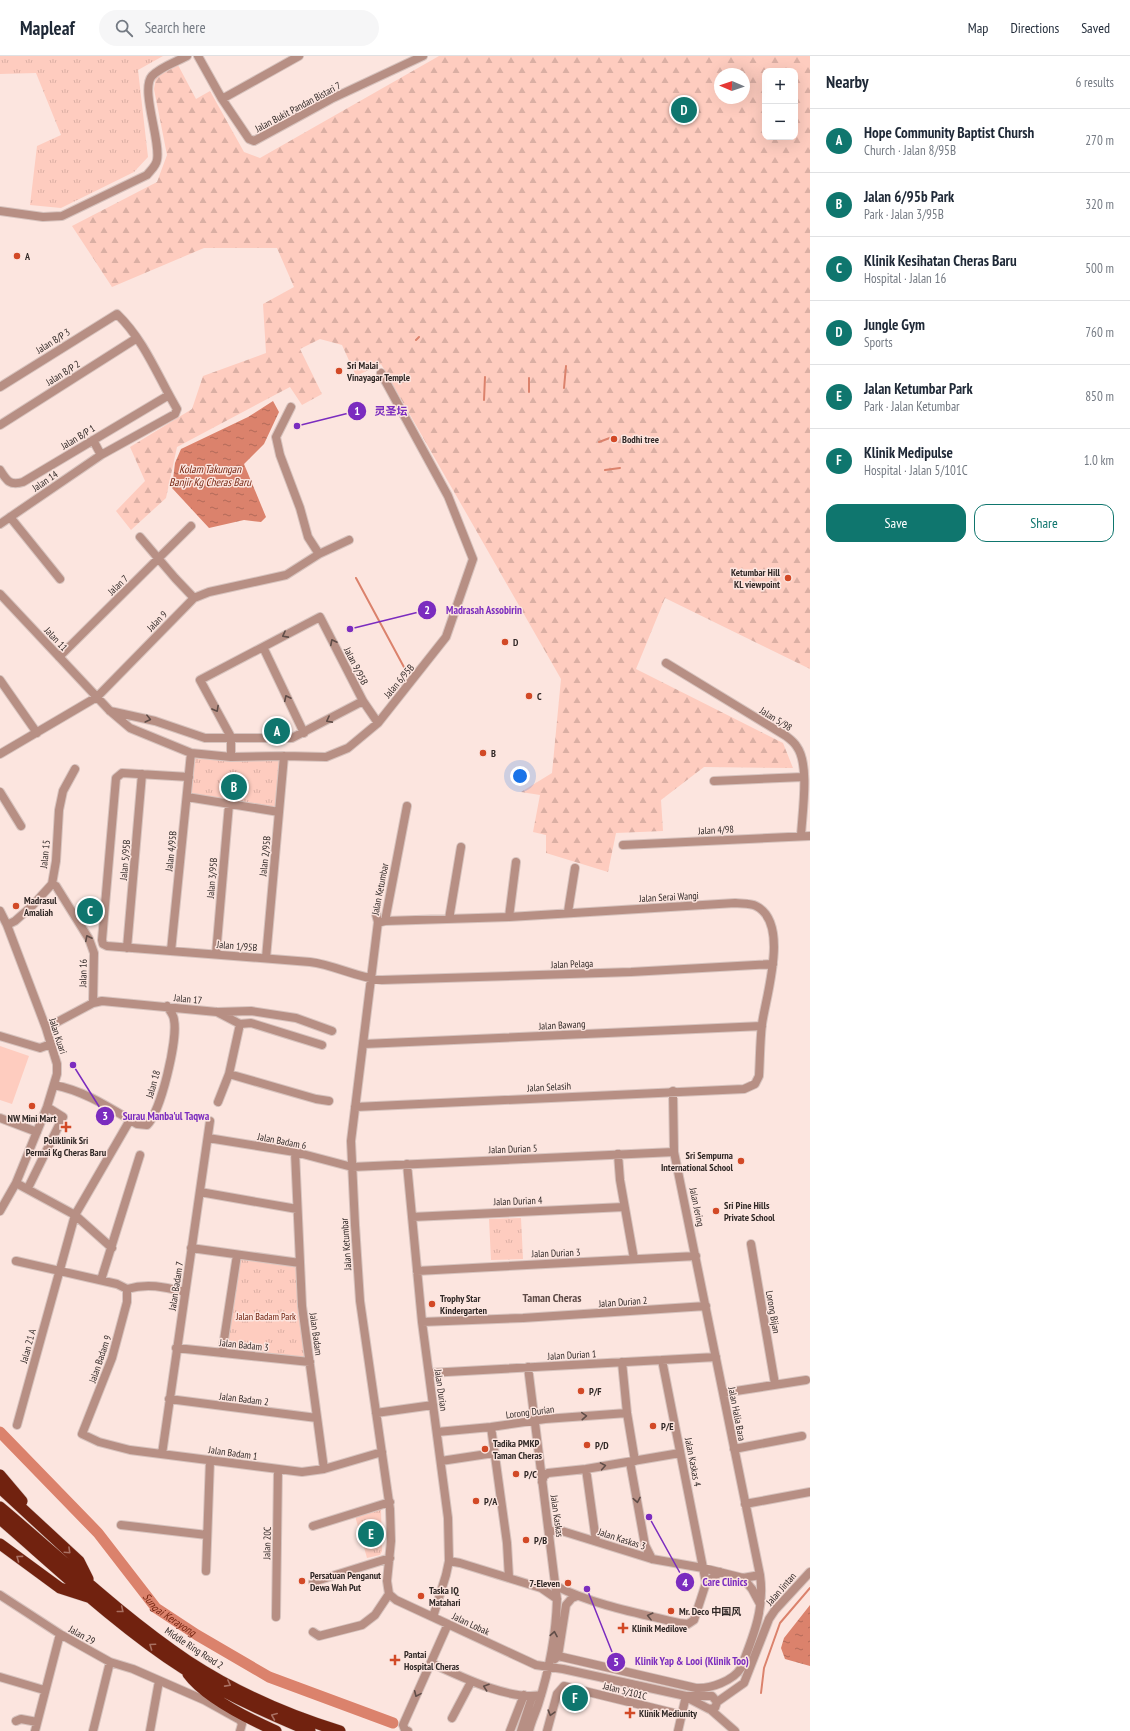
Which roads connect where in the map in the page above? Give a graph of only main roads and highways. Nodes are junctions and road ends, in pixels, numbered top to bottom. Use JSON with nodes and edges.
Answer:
{"nodes":[{"id":1,"x":0,"y":1475,"type":"edge"},
{"id":2,"x":0,"y":1488,"type":"edge"},
{"id":3,"x":0,"y":1506,"type":"edge"},
{"id":4,"x":0,"y":1519,"type":"edge"},
{"id":5,"x":39,"y":1524,"type":"junction"},
{"id":6,"x":0,"y":1544,"type":"edge"},
{"id":7,"x":44,"y":1550,"type":"junction"},
{"id":8,"x":91,"y":1585,"type":"junction"},
{"id":9,"x":92,"y":1598,"type":"junction"},
{"id":10,"x":184,"y":1668,"type":"junction"},
{"id":11,"x":276,"y":1731,"type":"edge"},
{"id":12,"x":310,"y":1731,"type":"edge"},
{"id":13,"x":340,"y":1731,"type":"edge"}],
"edges":[{"from":1,"to":5,"type":"highway"},
{"from":2,"to":5,"type":"highway"},
{"from":3,"to":7,"type":"highway","name":"Middle Ring Road 2"},
{"from":4,"to":7,"type":"highway","name":"Middle Ring Road 2"},
{"from":5,"to":8,"type":"highway","one_way":true},
{"from":9,"to":6,"type":"highway","one_way":true},
{"from":7,"to":8,"type":"highway","name":"Middle Ring Road 2"},
{"from":7,"to":9,"type":"highway","name":"Middle Ring Road 2"},
{"from":8,"to":13,"type":"highway","name":"Middle Ring Road 2","one_way":true},
{"from":10,"to":9,"type":"highway","name":"Middle Ring Road 2","one_way":true},
{"from":10,"to":11,"type":"highway"},
{"from":12,"to":10,"type":"highway","name":"Middle Ring Road 2","one_way":true}]}
